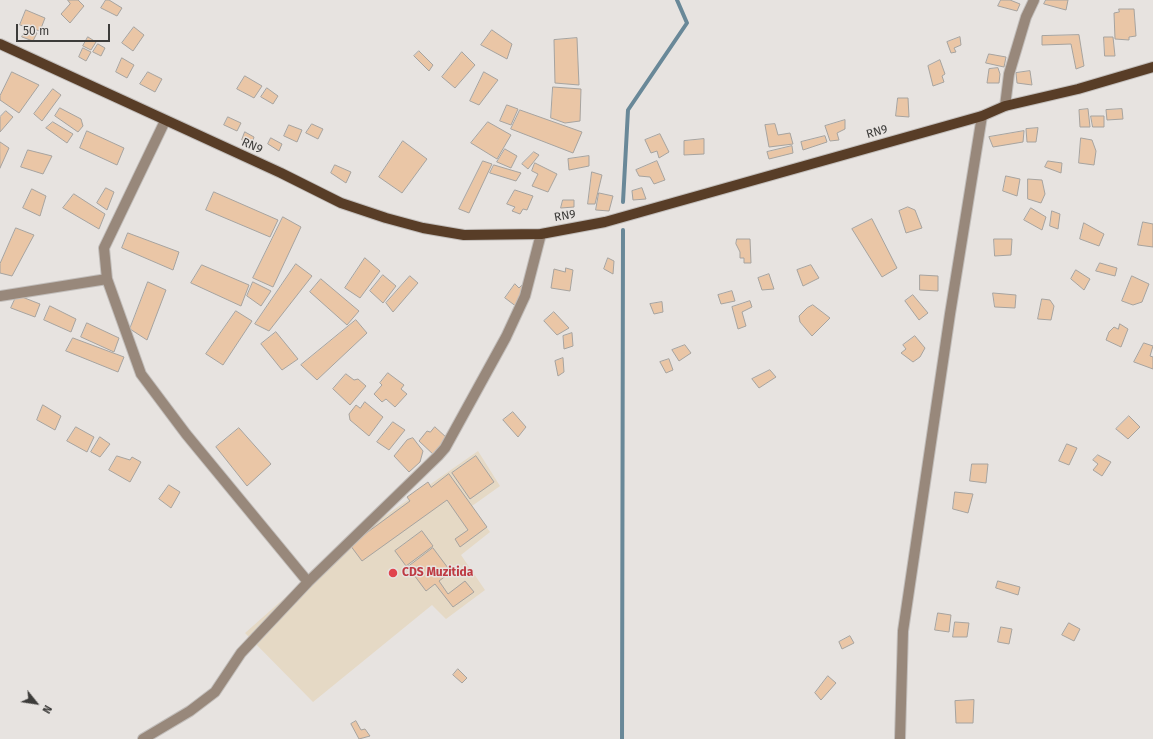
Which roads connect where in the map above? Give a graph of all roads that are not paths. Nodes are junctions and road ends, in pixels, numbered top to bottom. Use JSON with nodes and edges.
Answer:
{"nodes":[{"id":1,"x":1034,"y":0,"type":"edge"},
{"id":2,"x":0,"y":44,"type":"edge"},
{"id":3,"x":1153,"y":67,"type":"edge"},
{"id":4,"x":1005,"y":106,"type":"junction"},
{"id":5,"x":982,"y":116,"type":"junction"},
{"id":6,"x":165,"y":121,"type":"junction"},
{"id":7,"x":541,"y":234,"type":"junction"},
{"id":8,"x":107,"y":279,"type":"junction"},
{"id":9,"x":0,"y":296,"type":"edge"},
{"id":10,"x":308,"y":582,"type":"junction"},
{"id":11,"x":143,"y":739,"type":"edge"},
{"id":12,"x":900,"y":739,"type":"edge"}],
"edges":[{"from":1,"to":4,"type":"street"},
{"from":2,"to":6,"type":"main road","name":"RN9"},
{"from":3,"to":4,"type":"main road","name":"RN9"},
{"from":4,"to":5,"type":"main road","name":"RN9"},
{"from":5,"to":7,"type":"main road","name":"RN9"},
{"from":5,"to":12,"type":"street"},
{"from":6,"to":7,"type":"main road","name":"RN9"},
{"from":6,"to":8,"type":"street"},
{"from":7,"to":10,"type":"street"},
{"from":8,"to":9,"type":"street"},
{"from":8,"to":10,"type":"street"},
{"from":10,"to":11,"type":"street"}]}
